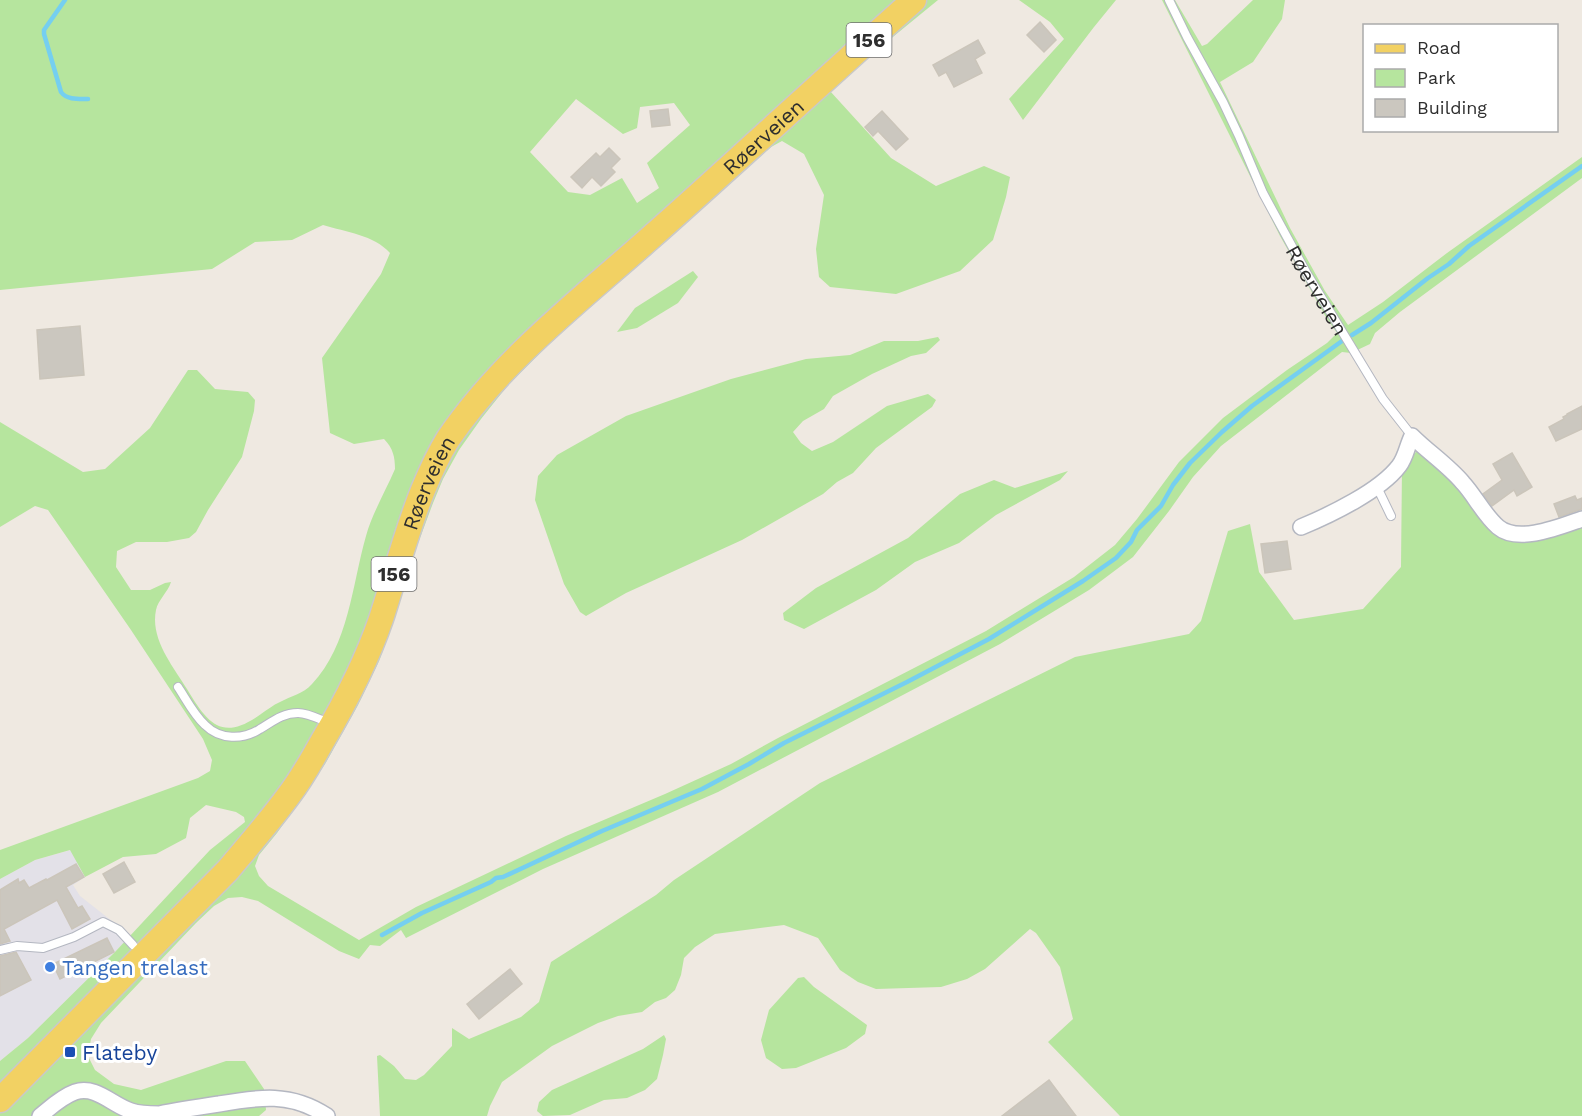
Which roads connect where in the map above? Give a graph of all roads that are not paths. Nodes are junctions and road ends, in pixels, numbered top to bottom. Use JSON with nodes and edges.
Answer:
{"nodes":[{"id":1,"x":915,"y":0,"type":"edge"},
{"id":2,"x":1169,"y":0,"type":"edge"},
{"id":3,"x":1412,"y":436,"type":"junction"},
{"id":4,"x":1377,"y":487,"type":"junction"},
{"id":5,"x":1391,"y":516,"type":"dead end"},
{"id":6,"x":1582,"y":519,"type":"edge"},
{"id":7,"x":1301,"y":527,"type":"dead end"},
{"id":8,"x":178,"y":687,"type":"dead end"},
{"id":9,"x":333,"y":724,"type":"junction"},
{"id":10,"x":133,"y":945,"type":"dead end"},
{"id":11,"x":0,"y":950,"type":"edge"},
{"id":12,"x":1,"y":1096,"type":"edge"},
{"id":13,"x":40,"y":1116,"type":"edge"},
{"id":14,"x":327,"y":1116,"type":"edge"}],
"edges":[{"from":1,"to":9,"type":"main road","name":"Røerveien","number":"156"},
{"from":2,"to":3,"type":"lane","name":"Røerveien"},
{"from":3,"to":4,"type":"street"},
{"from":3,"to":6,"type":"street"},
{"from":4,"to":5,"type":"lane"},
{"from":4,"to":7,"type":"street"},
{"from":8,"to":9,"type":"lane"},
{"from":9,"to":12,"type":"main road","name":"Røerveien","number":"156"},
{"from":10,"to":11,"type":"lane"},
{"from":13,"to":14,"type":"street"}]}
